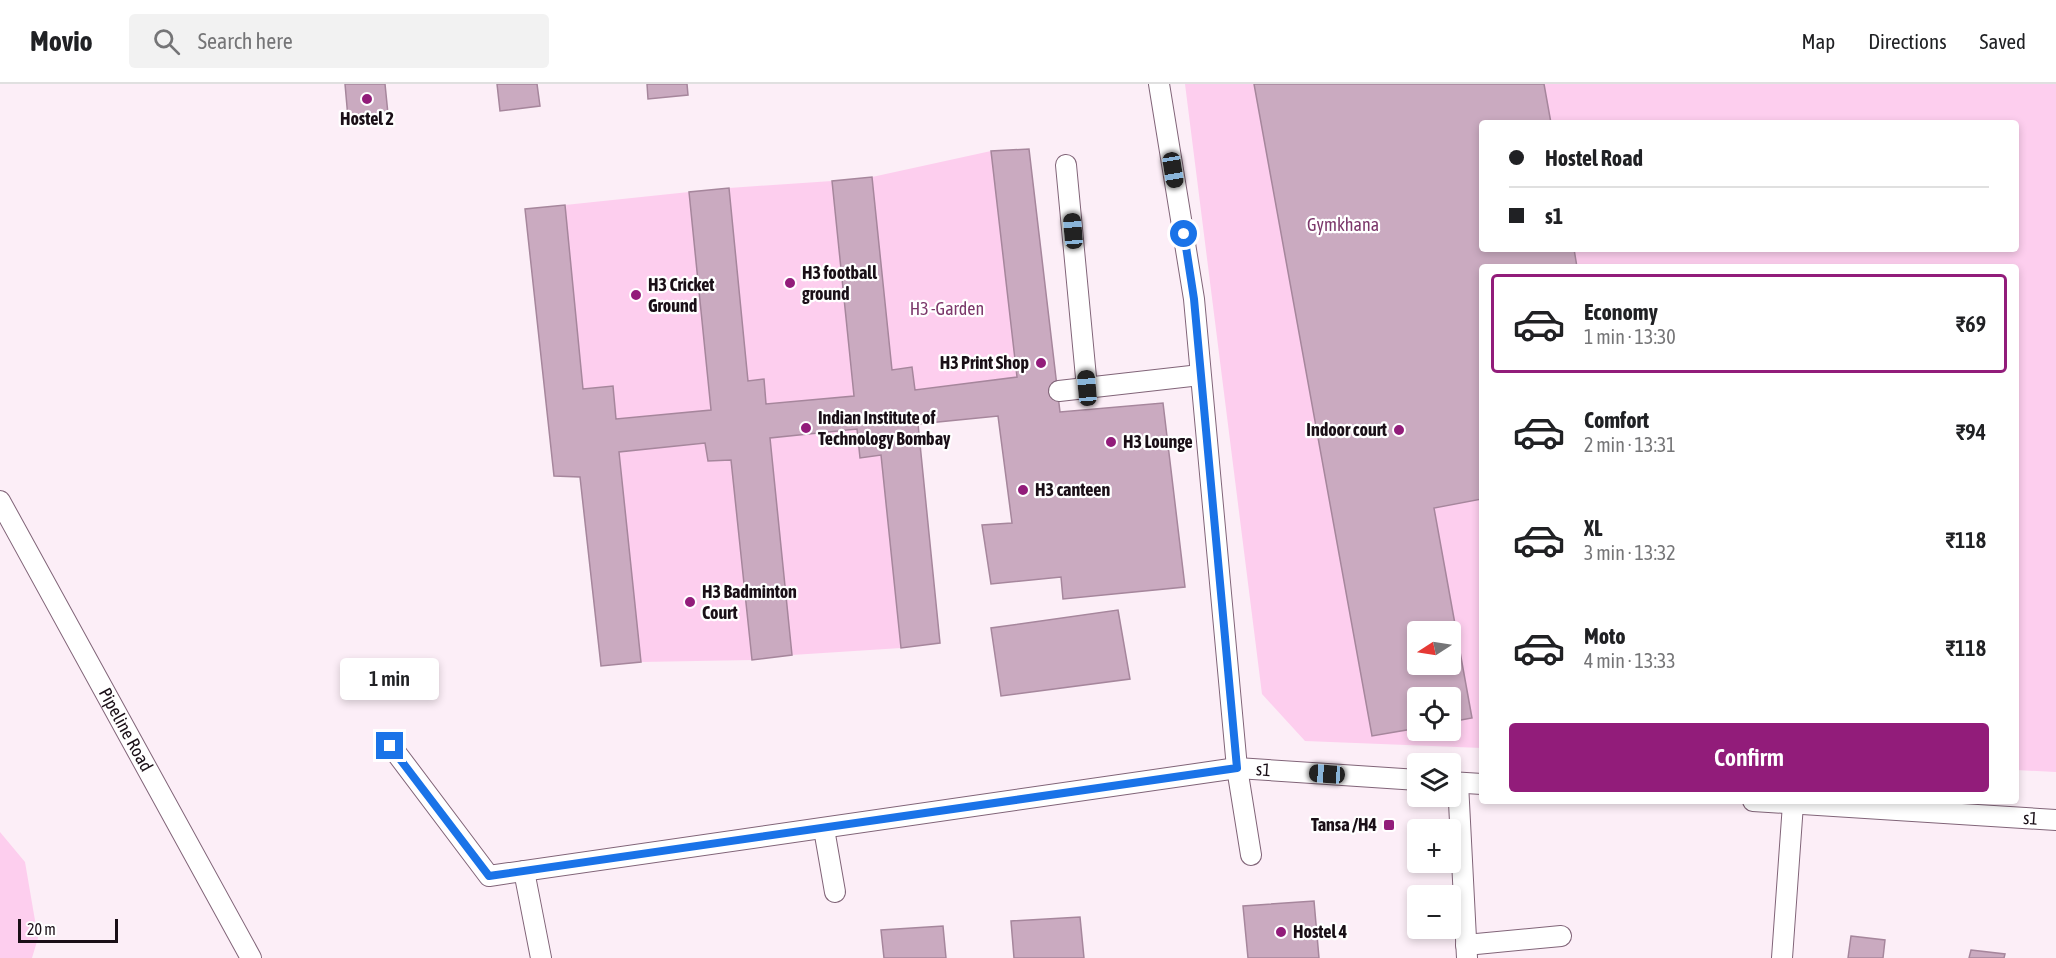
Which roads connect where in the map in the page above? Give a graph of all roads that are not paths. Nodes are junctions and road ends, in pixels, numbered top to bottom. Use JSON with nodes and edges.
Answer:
{"nodes":[{"id":1,"x":1160,"y":84,"type":"edge"},
{"id":2,"x":1066,"y":165,"type":"dead end"},
{"id":3,"x":1200,"y":375,"type":"junction"},
{"id":4,"x":1087,"y":388,"type":"junction"},
{"id":5,"x":1059,"y":391,"type":"dead end"},
{"id":6,"x":0,"y":501,"type":"edge"},
{"id":7,"x":390,"y":746,"type":"dead end"},
{"id":8,"x":1237,"y":768,"type":"junction"},
{"id":9,"x":1407,"y":779,"type":"edge"},
{"id":10,"x":1461,"y":782,"type":"edge"},
{"id":11,"x":1479,"y":784,"type":"edge"},
{"id":12,"x":1793,"y":804,"type":"joint"},
{"id":13,"x":1456,"y":807,"type":"edge"},
{"id":14,"x":2056,"y":820,"type":"edge"},
{"id":15,"x":824,"y":829,"type":"junction"},
{"id":16,"x":1251,"y":855,"type":"dead end"},
{"id":17,"x":524,"y":871,"type":"junction"},
{"id":18,"x":835,"y":892,"type":"dead end"},
{"id":19,"x":1561,"y":936,"type":"dead end"},
{"id":20,"x":1466,"y":951,"type":"edge"},
{"id":21,"x":251,"y":958,"type":"edge"},
{"id":22,"x":541,"y":958,"type":"edge"},
{"id":23,"x":1782,"y":958,"type":"edge"}],
"edges":[{"from":1,"to":3,"type":"lane"},
{"from":2,"to":4,"type":"lane"},
{"from":3,"to":4,"type":"lane"},
{"from":3,"to":8,"type":"lane"},
{"from":4,"to":5,"type":"lane"},
{"from":6,"to":21,"type":"lane","name":"Pipeline Road"},
{"from":7,"to":17,"type":"lane","name":"s1"},
{"from":8,"to":9,"type":"lane","name":"s1"},
{"from":8,"to":15,"type":"lane","name":"s1"},
{"from":8,"to":16,"type":"lane"},
{"from":10,"to":11,"type":"lane"},
{"from":12,"to":14,"type":"lane","name":"s1"},
{"from":12,"to":23,"type":"lane"},
{"from":13,"to":20,"type":"lane"},
{"from":15,"to":17,"type":"lane","name":"s1"},
{"from":15,"to":18,"type":"lane"},
{"from":17,"to":22,"type":"lane"},
{"from":19,"to":20,"type":"lane"}]}
